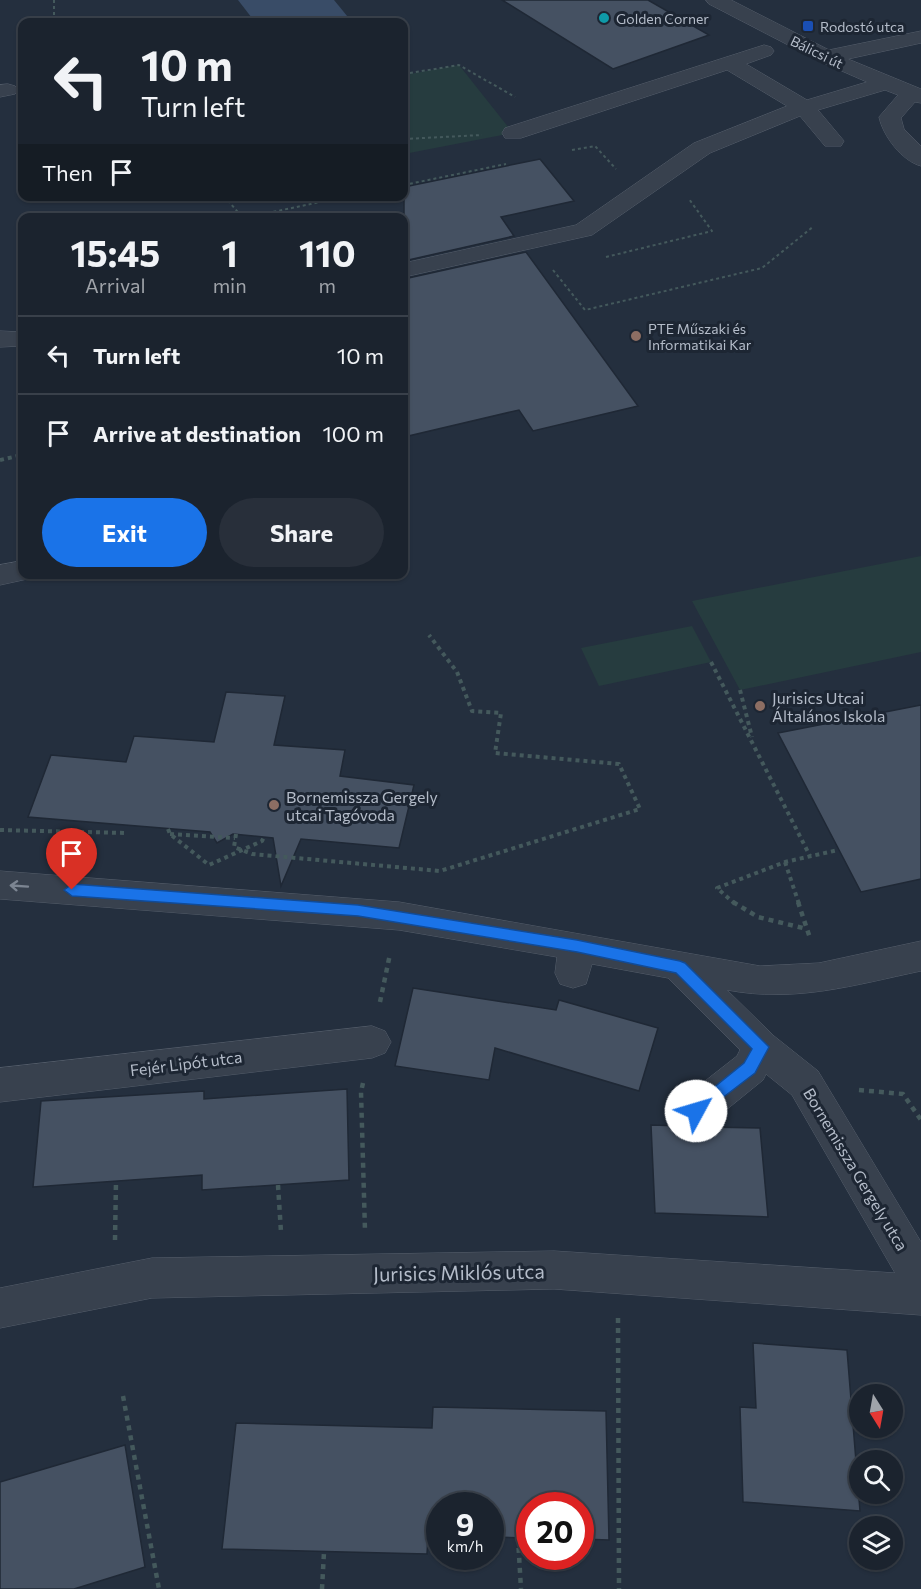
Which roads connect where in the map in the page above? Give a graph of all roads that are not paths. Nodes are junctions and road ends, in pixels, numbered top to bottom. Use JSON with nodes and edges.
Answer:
{"nodes":[{"id":1,"x":716,"y":0,"type":"edge"},
{"id":2,"x":921,"y":37,"type":"edge"},
{"id":3,"x":764,"y":51,"type":"dead end"},
{"id":4,"x":826,"y":57,"type":"junction"},
{"id":5,"x":729,"y":63,"type":"junction"},
{"id":6,"x":885,"y":83,"type":"junction"},
{"id":7,"x":916,"y":95,"type":"edge"},
{"id":8,"x":805,"y":108,"type":"junction"},
{"id":9,"x":513,"y":133,"type":"road end"},
{"id":10,"x":833,"y":141,"type":"dead end"},
{"id":11,"x":921,"y":159,"type":"edge"},
{"id":12,"x":408,"y":269,"type":"edge"},
{"id":13,"x":0,"y":339,"type":"edge"},
{"id":14,"x":18,"y":339,"type":"edge"},
{"id":15,"x":18,"y":572,"type":"edge"},
{"id":16,"x":0,"y":575,"type":"edge"},
{"id":17,"x":0,"y":885,"type":"edge"},
{"id":18,"x":921,"y":957,"type":"edge"},
{"id":19,"x":680,"y":968,"type":"junction"},
{"id":20,"x":372,"y":1042,"type":"dead end"},
{"id":21,"x":761,"y":1047,"type":"junction"},
{"id":22,"x":0,"y":1085,"type":"edge"},
{"id":23,"x":696,"y":1111,"type":"dead end"},
{"id":24,"x":921,"y":1280,"type":"edge"},
{"id":25,"x":921,"y":1295,"type":"edge"},
{"id":26,"x":0,"y":1308,"type":"edge"}],
"edges":[{"from":1,"to":4,"type":"street","name":"Bálicsi út"},
{"from":2,"to":4,"type":"street"},
{"from":3,"to":5,"type":"street"},
{"from":4,"to":6,"type":"street","name":"Bálicsi út"},
{"from":5,"to":8,"type":"street"},
{"from":5,"to":9,"type":"street"},
{"from":6,"to":7,"type":"street","name":"Bálicsi út"},
{"from":6,"to":8,"type":"street"},
{"from":7,"to":11,"type":"street"},
{"from":8,"to":10,"type":"street"},
{"from":8,"to":12,"type":"street"},
{"from":13,"to":14,"type":"street"},
{"from":15,"to":16,"type":"street"},
{"from":19,"to":17,"type":"street","one_way":true},
{"from":18,"to":19,"type":"street"},
{"from":19,"to":21,"type":"street","name":"Bornemissza Gergely utca"},
{"from":20,"to":22,"type":"street","name":"Fejér Lipót utca"},
{"from":21,"to":23,"type":"street"},
{"from":21,"to":24,"type":"street","name":"Bornemissza Gergely utca"},
{"from":25,"to":26,"type":"street","name":"Jurisics Miklós utca"}]}
